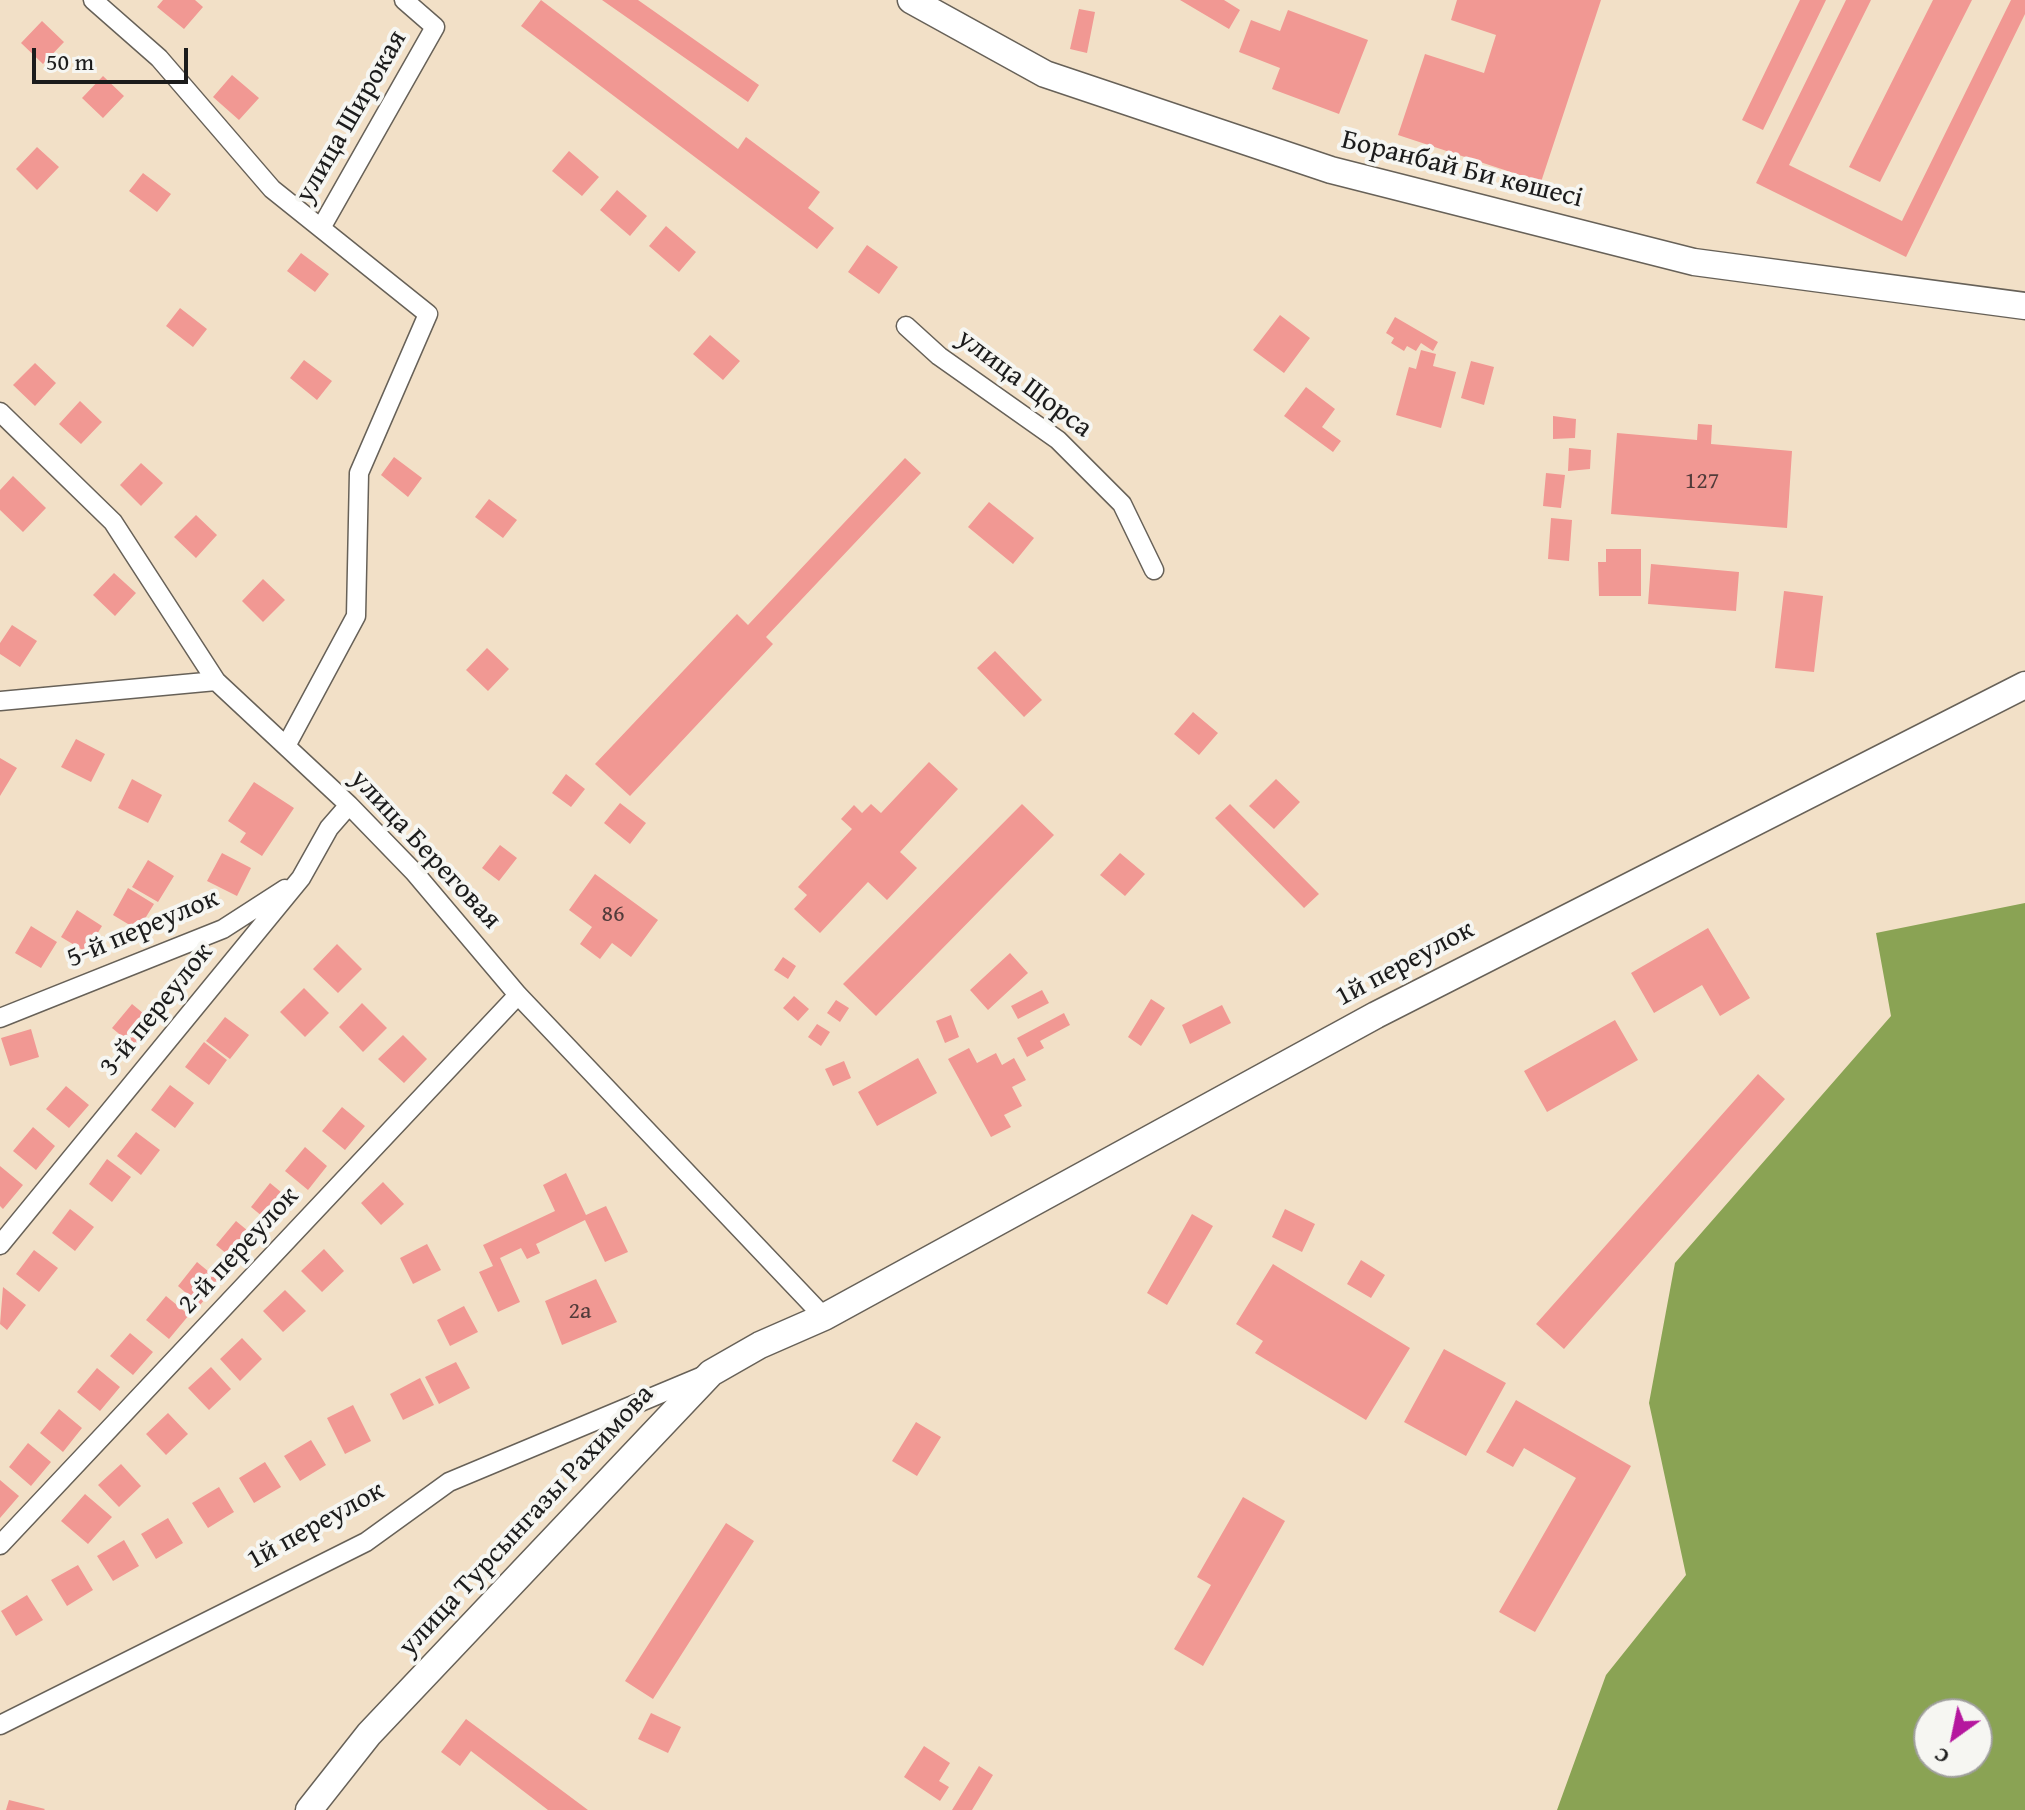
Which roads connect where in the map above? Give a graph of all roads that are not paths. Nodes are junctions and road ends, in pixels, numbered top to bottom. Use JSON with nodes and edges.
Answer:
{"nodes":[{"id":1,"x":93,"y":0,"type":"edge"},
{"id":2,"x":404,"y":0,"type":"edge"},
{"id":3,"x":911,"y":0,"type":"edge"},
{"id":4,"x":321,"y":228,"type":"junction"},
{"id":5,"x":2025,"y":306,"type":"edge"},
{"id":6,"x":906,"y":326,"type":"dead end"},
{"id":7,"x":0,"y":412,"type":"edge"},
{"id":8,"x":1154,"y":570,"type":"dead end"},
{"id":9,"x":216,"y":681,"type":"junction"},
{"id":10,"x":2025,"y":685,"type":"edge"},
{"id":11,"x":0,"y":701,"type":"edge"},
{"id":12,"x":286,"y":746,"type":"junction"},
{"id":13,"x":349,"y":805,"type":"junction"},
{"id":14,"x":301,"y":878,"type":"junction"},
{"id":15,"x":518,"y":995,"type":"junction"},
{"id":16,"x":0,"y":1018,"type":"edge"},
{"id":17,"x":0,"y":1245,"type":"edge"},
{"id":18,"x":824,"y":1317,"type":"junction"},
{"id":19,"x":711,"y":1373,"type":"junction"},
{"id":20,"x":0,"y":1545,"type":"edge"},
{"id":21,"x":0,"y":1725,"type":"edge"},
{"id":22,"x":309,"y":1810,"type":"edge"}],
"edges":[{"from":1,"to":4,"type":"street","name":"улица Широкая"},
{"from":2,"to":4,"type":"street","name":"улица Широкая"},
{"from":3,"to":5,"type":"street","name":"Боранбай Би көшесі"},
{"from":4,"to":12,"type":"street","name":"улица Широкая"},
{"from":6,"to":8,"type":"street","name":"улица Щорса"},
{"from":7,"to":9,"type":"street","name":"улица Береговая"},
{"from":9,"to":11,"type":"street"},
{"from":9,"to":12,"type":"street","name":"улица Береговая"},
{"from":10,"to":18,"type":"street","name":"1й переулок"},
{"from":12,"to":13,"type":"street","name":"улица Береговая"},
{"from":13,"to":14,"type":"street","name":"3-й переулок"},
{"from":13,"to":15,"type":"street","name":"улица Береговая"},
{"from":14,"to":16,"type":"street","name":"5-й переулок"},
{"from":14,"to":17,"type":"street","name":"3-й переулок"},
{"from":15,"to":18,"type":"street","name":"улица Береговая"},
{"from":15,"to":20,"type":"street","name":"2-й переулок"},
{"from":18,"to":19,"type":"street","name":"улица Турсынгазы Рахимова"},
{"from":19,"to":21,"type":"street","name":"1й переулок"},
{"from":19,"to":22,"type":"street","name":"улица Турсынгазы Рахимова"}]}
